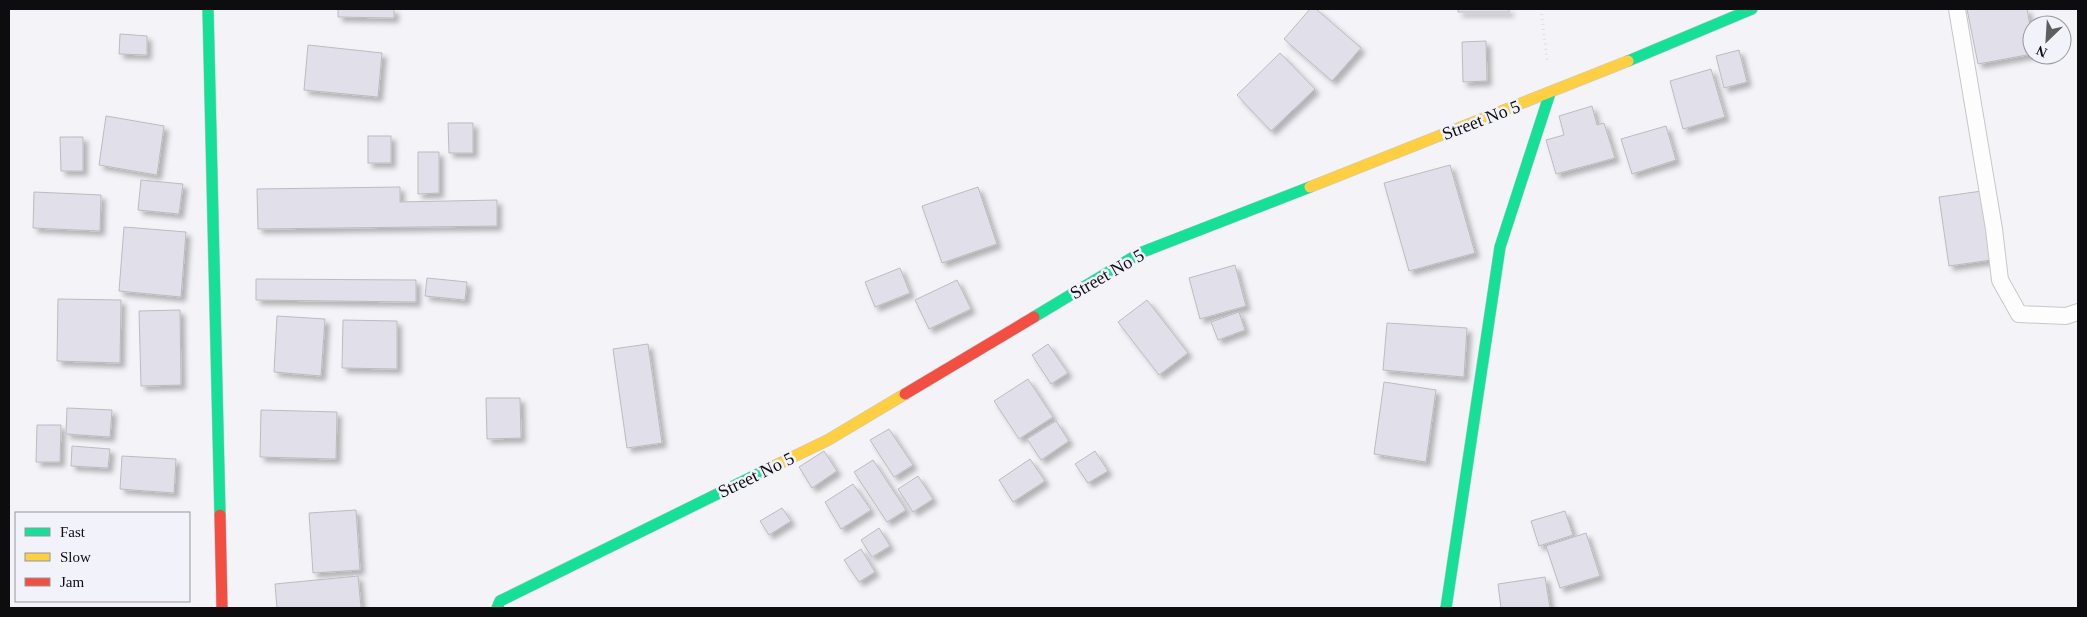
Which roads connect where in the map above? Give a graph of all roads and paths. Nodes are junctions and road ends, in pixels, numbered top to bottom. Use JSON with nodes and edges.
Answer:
{"nodes":[{"id":1,"x":208,"y":9,"type":"edge"},
{"id":2,"x":1541,"y":9,"type":"edge"},
{"id":3,"x":1752,"y":9,"type":"edge"},
{"id":4,"x":1957,"y":9,"type":"edge"},
{"id":5,"x":1550,"y":93,"type":"junction"},
{"id":6,"x":2078,"y":312,"type":"edge"},
{"id":7,"x":222,"y":608,"type":"edge"},
{"id":8,"x":497,"y":608,"type":"edge"},
{"id":9,"x":1446,"y":608,"type":"edge"}],
"edges":[{"from":1,"to":7,"type":"street"},
{"from":2,"to":5,"type":"path"},
{"from":3,"to":5,"type":"street","name":"Street No 5"},
{"from":4,"to":6,"type":"lane"},
{"from":5,"to":8,"type":"street","name":"Street No 5"},
{"from":5,"to":9,"type":"street"}]}
